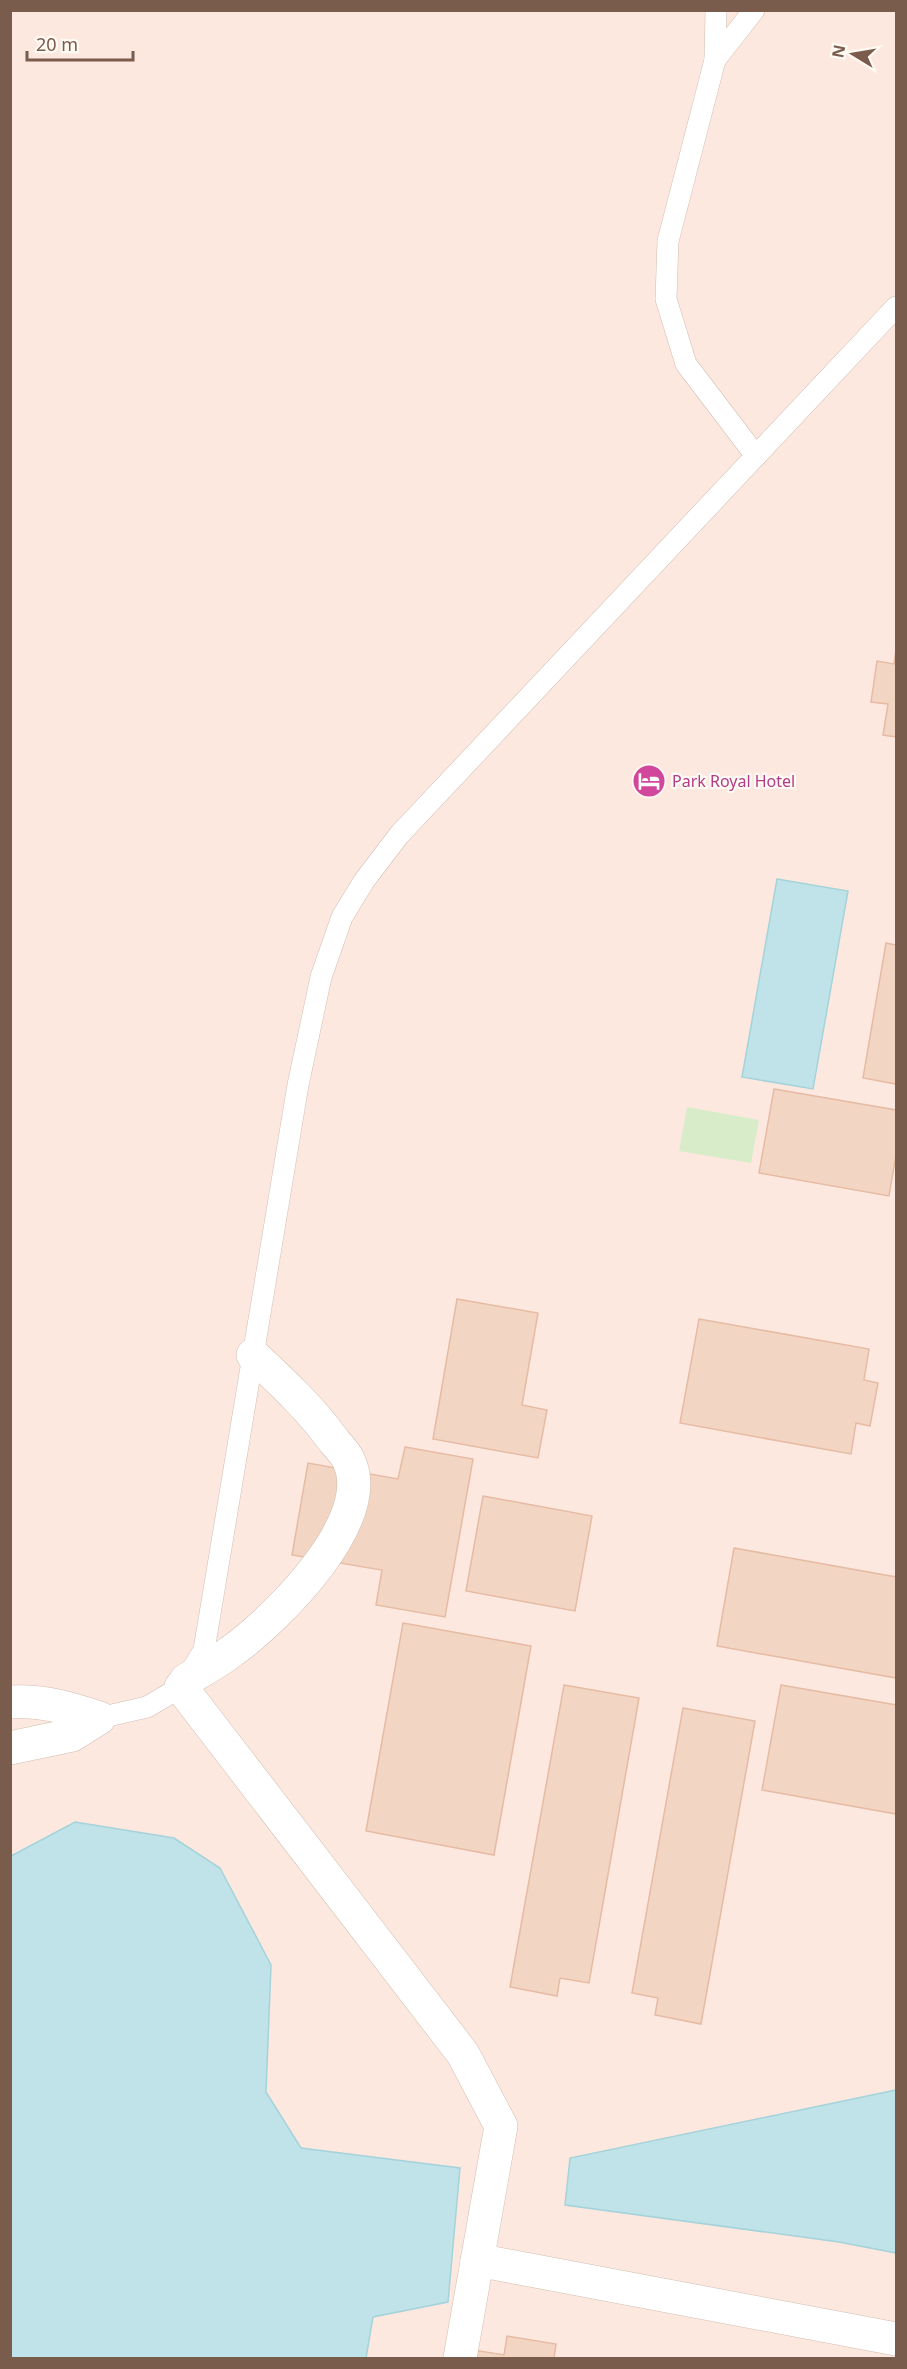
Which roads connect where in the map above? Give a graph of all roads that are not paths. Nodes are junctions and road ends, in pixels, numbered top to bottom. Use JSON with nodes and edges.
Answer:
{"nodes":[{"id":1,"x":716,"y":10,"type":"edge"},
{"id":2,"x":754,"y":10,"type":"edge"},
{"id":3,"x":715,"y":60,"type":"junction"},
{"id":4,"x":897,"y":307,"type":"edge"},
{"id":5,"x":756,"y":456,"type":"junction"},
{"id":6,"x":253,"y":1355,"type":"junction"},
{"id":7,"x":183,"y":1684,"type":"junction"},
{"id":8,"x":10,"y":1702,"type":"edge"},
{"id":9,"x":99,"y":1718,"type":"junction"},
{"id":10,"x":10,"y":1748,"type":"edge"},
{"id":11,"x":477,"y":2260,"type":"junction"},
{"id":12,"x":897,"y":2339,"type":"edge"},
{"id":13,"x":460,"y":2358,"type":"edge"}],
"edges":[{"from":1,"to":3,"type":"lane"},
{"from":2,"to":3,"type":"lane"},
{"from":3,"to":5,"type":"lane"},
{"from":4,"to":5,"type":"lane"},
{"from":5,"to":6,"type":"lane"},
{"from":6,"to":7,"type":"lane"},
{"from":6,"to":7,"type":"street"},
{"from":7,"to":9,"type":"lane"},
{"from":7,"to":11,"type":"street"},
{"from":8,"to":9,"type":"street"},
{"from":9,"to":10,"type":"street"},
{"from":11,"to":12,"type":"street"},
{"from":11,"to":13,"type":"street"}]}
